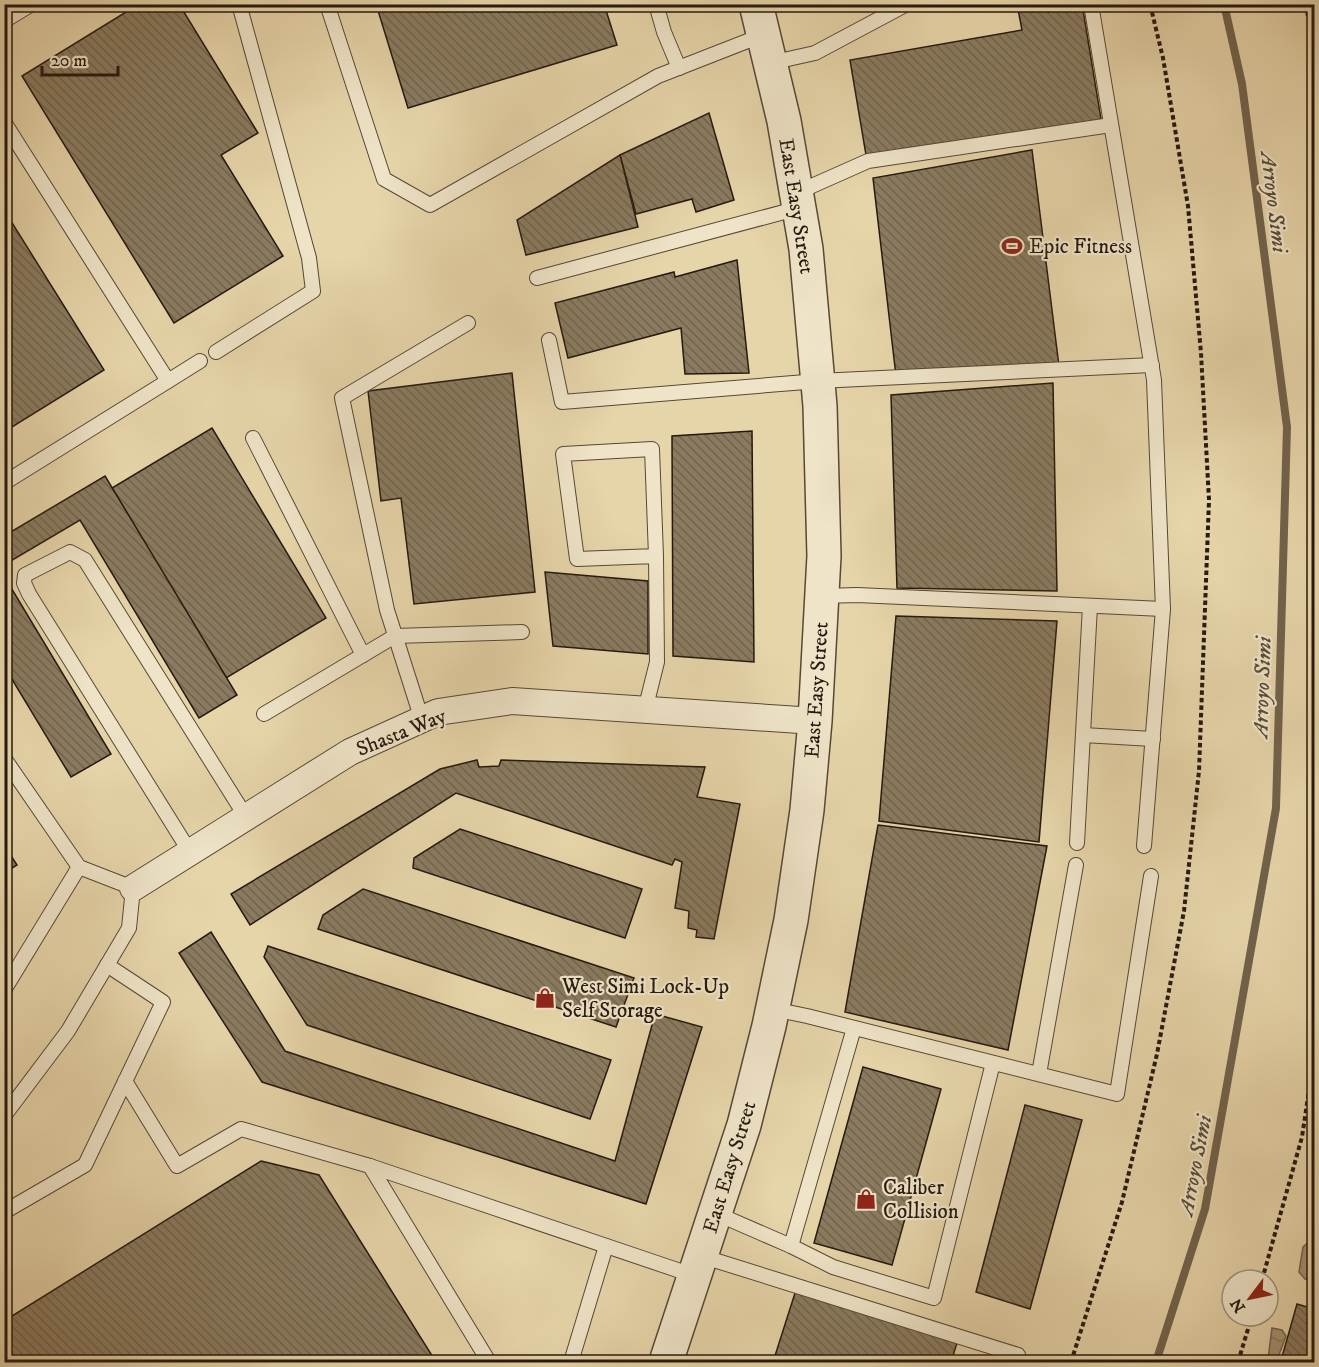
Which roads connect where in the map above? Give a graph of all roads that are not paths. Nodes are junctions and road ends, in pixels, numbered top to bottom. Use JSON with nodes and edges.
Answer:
{"nodes":[{"id":1,"x":32,"y":4,"type":"edge"},
{"id":2,"x":239,"y":4,"type":"edge"},
{"id":3,"x":327,"y":4,"type":"edge"},
{"id":4,"x":656,"y":4,"type":"edge"},
{"id":5,"x":907,"y":4,"type":"edge"},
{"id":6,"x":1091,"y":4,"type":"edge"},
{"id":7,"x":4,"y":21,"type":"edge"},
{"id":8,"x":763,"y":34,"type":"edge"},
{"id":9,"x":679,"y":68,"type":"junction"},
{"id":10,"x":4,"y":122,"type":"edge"},
{"id":11,"x":1111,"y":125,"type":"junction"},
{"id":12,"x":797,"y":200,"type":"junction"},
{"id":13,"x":537,"y":278,"type":"dead end"},
{"id":14,"x":468,"y":323,"type":"dead end"},
{"id":15,"x":549,"y":340,"type":"dead end"},
{"id":16,"x":216,"y":352,"type":"dead end"},
{"id":17,"x":200,"y":361,"type":"dead end"},
{"id":18,"x":1152,"y":365,"type":"junction"},
{"id":19,"x":168,"y":381,"type":"junction"},
{"id":20,"x":818,"y":381,"type":"junction"},
{"id":21,"x":253,"y":438,"type":"dead end"},
{"id":22,"x":4,"y":483,"type":"edge"},
{"id":23,"x":656,"y":556,"type":"junction"},
{"id":24,"x":822,"y":596,"type":"junction"},
{"id":25,"x":1090,"y":606,"type":"junction"},
{"id":26,"x":1163,"y":609,"type":"junction"},
{"id":27,"x":522,"y":632,"type":"dead end"},
{"id":28,"x":395,"y":636,"type":"junction"},
{"id":29,"x":363,"y":655,"type":"junction"},
{"id":30,"x":645,"y":710,"type":"junction"},
{"id":31,"x":264,"y":714,"type":"dead end"},
{"id":32,"x":422,"y":720,"type":"junction"},
{"id":33,"x":815,"y":721,"type":"junction"},
{"id":34,"x":1083,"y":735,"type":"junction"},
{"id":35,"x":1153,"y":739,"type":"junction"},
{"id":36,"x":4,"y":758,"type":"edge"},
{"id":37,"x":246,"y":817,"type":"junction"},
{"id":38,"x":1077,"y":843,"type":"dead end"},
{"id":39,"x":1144,"y":846,"type":"dead end"},
{"id":40,"x":190,"y":852,"type":"junction"},
{"id":41,"x":1076,"y":865,"type":"dead end"},
{"id":42,"x":79,"y":867,"type":"junction"},
{"id":43,"x":1150,"y":876,"type":"dead end"},
{"id":44,"x":133,"y":888,"type":"junction"},
{"id":45,"x":107,"y":964,"type":"junction"},
{"id":46,"x":4,"y":990,"type":"edge"},
{"id":47,"x":773,"y":1009,"type":"junction"},
{"id":48,"x":854,"y":1028,"type":"junction"},
{"id":49,"x":993,"y":1063,"type":"junction"},
{"id":50,"x":1039,"y":1074,"type":"junction"},
{"id":51,"x":125,"y":1081,"type":"junction"},
{"id":52,"x":4,"y":1116,"type":"edge"},
{"id":53,"x":370,"y":1166,"type":"junction"},
{"id":54,"x":4,"y":1212,"type":"edge"},
{"id":55,"x":716,"y":1213,"type":"junction"},
{"id":56,"x":606,"y":1246,"type":"junction"},
{"id":57,"x":791,"y":1246,"type":"junction"},
{"id":58,"x":698,"y":1266,"type":"junction"},
{"id":59,"x":489,"y":1362,"type":"edge"},
{"id":60,"x":571,"y":1362,"type":"edge"},
{"id":61,"x":666,"y":1362,"type":"edge"},
{"id":62,"x":1016,"y":1362,"type":"edge"}],
"edges":[{"from":1,"to":7,"type":"lane"},
{"from":2,"to":16,"type":"lane"},
{"from":3,"to":9,"type":"lane"},
{"from":4,"to":9,"type":"lane"},
{"from":5,"to":8,"type":"lane"},
{"from":6,"to":11,"type":"lane"},
{"from":8,"to":9,"type":"lane"},
{"from":8,"to":12,"type":"street","name":"East Easy Street"},
{"from":10,"to":19,"type":"lane"},
{"from":11,"to":12,"type":"lane"},
{"from":11,"to":18,"type":"lane"},
{"from":12,"to":13,"type":"lane"},
{"from":12,"to":20,"type":"street","name":"East Easy Street"},
{"from":14,"to":28,"type":"lane"},
{"from":15,"to":20,"type":"lane"},
{"from":17,"to":19,"type":"lane"},
{"from":18,"to":20,"type":"lane"},
{"from":18,"to":26,"type":"lane"},
{"from":19,"to":22,"type":"lane"},
{"from":20,"to":24,"type":"street","name":"East Easy Street"},
{"from":21,"to":29,"type":"lane"},
{"from":23,"to":23,"type":"lane"},
{"from":23,"to":30,"type":"lane"},
{"from":24,"to":25,"type":"lane"},
{"from":24,"to":33,"type":"street","name":"East Easy Street"},
{"from":25,"to":26,"type":"lane"},
{"from":25,"to":34,"type":"lane"},
{"from":26,"to":35,"type":"lane"},
{"from":27,"to":28,"type":"lane"},
{"from":28,"to":29,"type":"lane"},
{"from":28,"to":32,"type":"lane"},
{"from":29,"to":31,"type":"lane"},
{"from":30,"to":32,"type":"street","name":"Shasta Way"},
{"from":30,"to":33,"type":"street","name":"Shasta Way"},
{"from":32,"to":37,"type":"street","name":"Shasta Way"},
{"from":33,"to":47,"type":"street","name":"East Easy Street"},
{"from":34,"to":35,"type":"lane"},
{"from":34,"to":38,"type":"lane"},
{"from":35,"to":39,"type":"lane"},
{"from":36,"to":42,"type":"lane"},
{"from":37,"to":40,"type":"street","name":"Shasta Way"},
{"from":37,"to":40,"type":"lane"},
{"from":40,"to":44,"type":"street","name":"Shasta Way"},
{"from":41,"to":50,"type":"lane"},
{"from":42,"to":44,"type":"lane"},
{"from":42,"to":46,"type":"lane"},
{"from":43,"to":50,"type":"lane"},
{"from":44,"to":45,"type":"lane"},
{"from":45,"to":51,"type":"lane"},
{"from":45,"to":52,"type":"lane"},
{"from":47,"to":48,"type":"lane"},
{"from":47,"to":55,"type":"street","name":"East Easy Street"},
{"from":48,"to":49,"type":"lane"},
{"from":48,"to":57,"type":"lane"},
{"from":49,"to":50,"type":"lane"},
{"from":49,"to":57,"type":"lane"},
{"from":51,"to":53,"type":"lane"},
{"from":51,"to":54,"type":"lane"},
{"from":53,"to":56,"type":"lane"},
{"from":53,"to":59,"type":"lane"},
{"from":55,"to":57,"type":"lane"},
{"from":55,"to":58,"type":"street","name":"East Easy Street"},
{"from":56,"to":58,"type":"lane"},
{"from":56,"to":60,"type":"lane"},
{"from":58,"to":61,"type":"street","name":"East Easy Street"},
{"from":58,"to":62,"type":"lane"}]}
